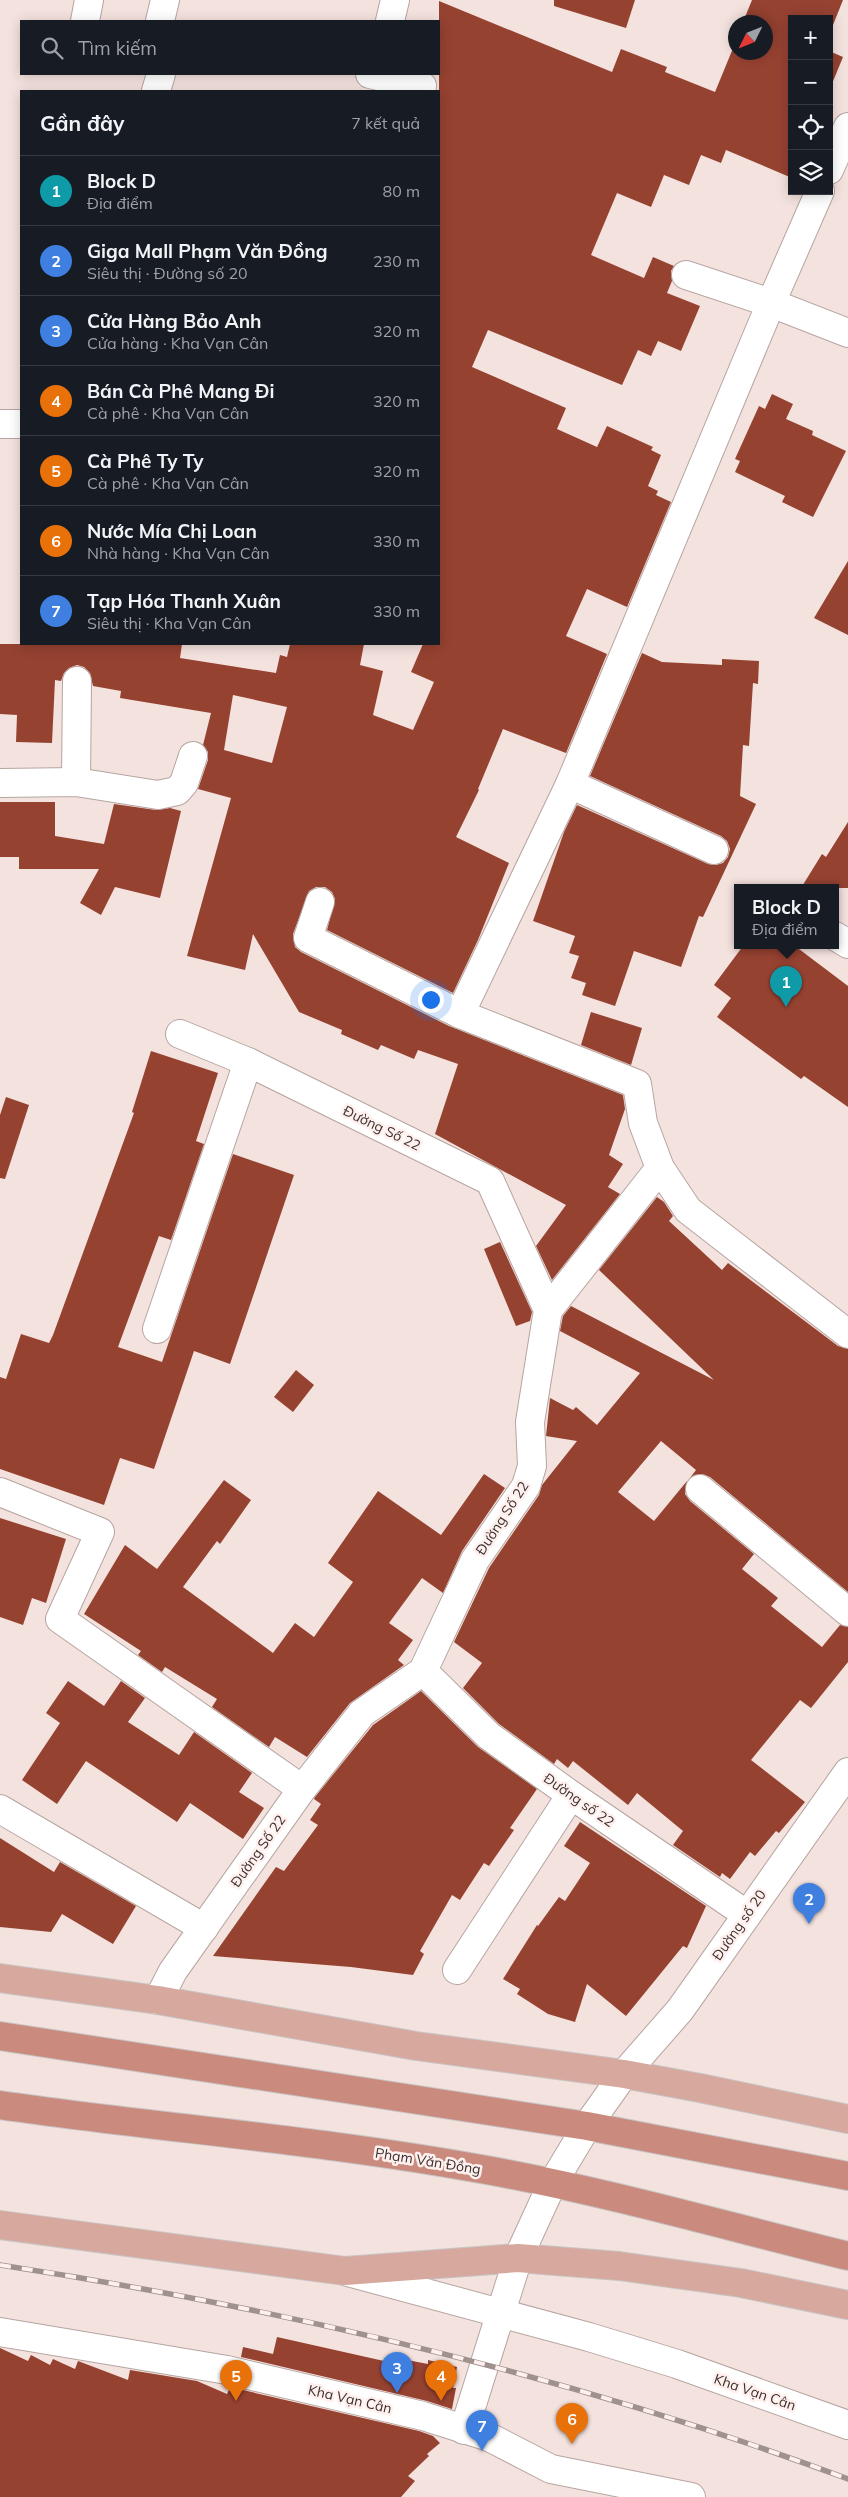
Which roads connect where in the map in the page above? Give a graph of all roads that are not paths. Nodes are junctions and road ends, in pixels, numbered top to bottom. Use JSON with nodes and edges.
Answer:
{"nodes":[{"id":1,"x":89,"y":0,"type":"edge"},
{"id":2,"x":165,"y":0,"type":"edge"},
{"id":3,"x":394,"y":0,"type":"edge"},
{"id":4,"x":85,"y":20,"type":"edge"},
{"id":5,"x":160,"y":20,"type":"edge"},
{"id":6,"x":390,"y":20,"type":"edge"},
{"id":7,"x":161,"y":75,"type":"edge"},
{"id":8,"x":374,"y":79,"type":"edge"},
{"id":9,"x":422,"y":86,"type":"dead end"},
{"id":10,"x":156,"y":90,"type":"edge"},
{"id":11,"x":848,"y":127,"type":"edge"},
{"id":12,"x":833,"y":161,"type":"edge"},
{"id":13,"x":818,"y":195,"type":"edge"},
{"id":14,"x":686,"y":275,"type":"dead end"},
{"id":15,"x":771,"y":303,"type":"junction"},
{"id":16,"x":848,"y":333,"type":"edge"},
{"id":17,"x":0,"y":424,"type":"edge"},
{"id":18,"x":20,"y":424,"type":"edge"},
{"id":19,"x":77,"y":680,"type":"dead end"},
{"id":20,"x":193,"y":756,"type":"dead end"},
{"id":21,"x":76,"y":782,"type":"junction"},
{"id":22,"x":0,"y":783,"type":"edge"},
{"id":23,"x":570,"y":784,"type":"junction"},
{"id":24,"x":714,"y":850,"type":"dead end"},
{"id":25,"x":320,"y":902,"type":"dead end"},
{"id":26,"x":460,"y":1014,"type":"junction"},
{"id":27,"x":180,"y":1034,"type":"dead end"},
{"id":28,"x":248,"y":1062,"type":"junction"},
{"id":29,"x":660,"y":1168,"type":"junction"},
{"id":30,"x":548,"y":1310,"type":"junction"},
{"id":31,"x":157,"y":1329,"type":"dead end"},
{"id":32,"x":848,"y":1334,"type":"edge"},
{"id":33,"x":700,"y":1489,"type":"dead end"},
{"id":34,"x":0,"y":1492,"type":"edge"},
{"id":35,"x":848,"y":1612,"type":"edge"},
{"id":36,"x":423,"y":1671,"type":"junction"},
{"id":37,"x":848,"y":1772,"type":"edge"},
{"id":38,"x":302,"y":1789,"type":"junction"},
{"id":39,"x":571,"y":1795,"type":"junction"},
{"id":40,"x":0,"y":1809,"type":"edge"},
{"id":41,"x":746,"y":1914,"type":"junction"},
{"id":42,"x":204,"y":1928,"type":"junction"},
{"id":43,"x":457,"y":1970,"type":"dead end"},
{"id":44,"x":0,"y":1978,"type":"edge"},
{"id":45,"x":158,"y":2000,"type":"junction"},
{"id":46,"x":0,"y":2036,"type":"edge"},
{"id":47,"x":624,"y":2074,"type":"junction"},
{"id":48,"x":0,"y":2105,"type":"edge"},
{"id":49,"x":848,"y":2119,"type":"edge"},
{"id":50,"x":587,"y":2126,"type":"junction"},
{"id":51,"x":848,"y":2176,"type":"edge"},
{"id":52,"x":552,"y":2184,"type":"junction"},
{"id":53,"x":0,"y":2225,"type":"edge"},
{"id":54,"x":848,"y":2256,"type":"edge"},
{"id":55,"x":518,"y":2258,"type":"junction"},
{"id":56,"x":344,"y":2272,"type":"junction"},
{"id":57,"x":848,"y":2305,"type":"edge"},
{"id":58,"x":501,"y":2312,"type":"junction"},
{"id":59,"x":0,"y":2332,"type":"edge"},
{"id":60,"x":848,"y":2425,"type":"edge"},
{"id":61,"x":464,"y":2430,"type":"junction"},
{"id":62,"x":692,"y":2497,"type":"edge"}],
"edges":[{"from":1,"to":4,"type":"street"},
{"from":2,"to":5,"type":"street"},
{"from":3,"to":6,"type":"street"},
{"from":7,"to":10,"type":"street"},
{"from":8,"to":9,"type":"street"},
{"from":11,"to":12,"type":"street"},
{"from":13,"to":15,"type":"street"},
{"from":14,"to":15,"type":"street"},
{"from":15,"to":16,"type":"street"},
{"from":15,"to":23,"type":"street"},
{"from":17,"to":18,"type":"street"},
{"from":19,"to":21,"type":"street"},
{"from":20,"to":21,"type":"street"},
{"from":21,"to":22,"type":"street"},
{"from":23,"to":24,"type":"street"},
{"from":23,"to":26,"type":"street"},
{"from":25,"to":26,"type":"street"},
{"from":26,"to":29,"type":"street"},
{"from":27,"to":28,"type":"street","name":"Đường Số 22"},
{"from":28,"to":30,"type":"street","name":"Đường Số 22"},
{"from":28,"to":31,"type":"street"},
{"from":29,"to":30,"type":"street"},
{"from":29,"to":32,"type":"street"},
{"from":30,"to":36,"type":"street","name":"Đường Số 22"},
{"from":33,"to":35,"type":"street"},
{"from":34,"to":38,"type":"street"},
{"from":36,"to":38,"type":"street","name":"Đường Số 22"},
{"from":36,"to":39,"type":"street","name":"Đường số 22"},
{"from":37,"to":41,"type":"street","name":"Đường số 20"},
{"from":38,"to":42,"type":"street","name":"Đường Số 22"},
{"from":39,"to":41,"type":"street","name":"Đường số 22"},
{"from":39,"to":43,"type":"street"},
{"from":40,"to":42,"type":"street"},
{"from":41,"to":47,"type":"street","name":"Đường số 20"},
{"from":42,"to":45,"type":"street","name":"Đường Số 22"},
{"from":44,"to":45,"type":"main road"},
{"from":45,"to":47,"type":"main road"},
{"from":46,"to":50,"type":"highway"},
{"from":47,"to":49,"type":"main road"},
{"from":47,"to":50,"type":"street","name":"Đường số 20"},
{"from":48,"to":52,"type":"highway","name":"Phạm Văn Đồng"},
{"from":50,"to":51,"type":"highway"},
{"from":50,"to":52,"type":"street","name":"Đường số 20"},
{"from":52,"to":54,"type":"highway","name":"Phạm Văn Đồng"},
{"from":52,"to":55,"type":"street","name":"Đường số 20"},
{"from":53,"to":56,"type":"main road"},
{"from":55,"to":56,"type":"main road"},
{"from":55,"to":57,"type":"main road"},
{"from":55,"to":58,"type":"street","name":"Đường số 20"},
{"from":56,"to":58,"type":"street","name":"Kha Vạn Cân"},
{"from":58,"to":60,"type":"street","name":"Kha Vạn Cân"},
{"from":58,"to":61,"type":"street"},
{"from":59,"to":61,"type":"street","name":"Kha Vạn Cân"},
{"from":61,"to":62,"type":"street","name":"Kha Vạn Cân"}]}
